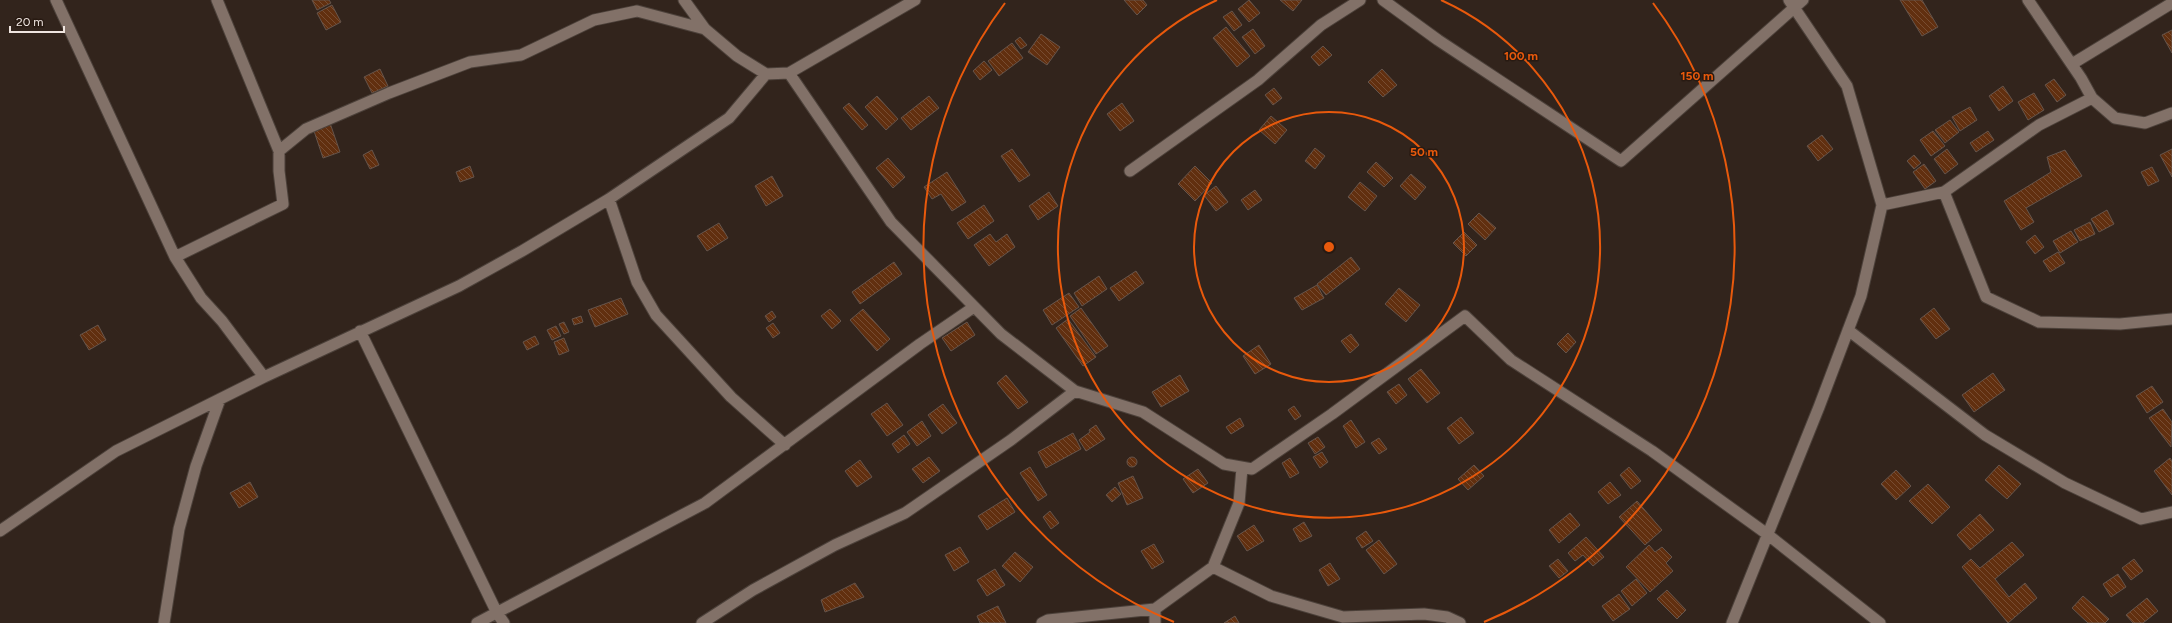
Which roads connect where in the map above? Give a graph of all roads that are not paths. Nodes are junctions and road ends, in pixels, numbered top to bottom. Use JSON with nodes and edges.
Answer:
{"nodes":[{"id":1,"x":56,"y":0,"type":"edge"},
{"id":2,"x":217,"y":0,"type":"edge"},
{"id":3,"x":684,"y":0,"type":"edge"},
{"id":4,"x":915,"y":0,"type":"edge"},
{"id":5,"x":1360,"y":0,"type":"edge"},
{"id":6,"x":1383,"y":0,"type":"edge"},
{"id":7,"x":1803,"y":0,"type":"edge"},
{"id":8,"x":2028,"y":0,"type":"edge"},
{"id":9,"x":2172,"y":3,"type":"edge"},
{"id":10,"x":1791,"y":4,"type":"edge"},
{"id":11,"x":705,"y":28,"type":"junction"},
{"id":12,"x":2072,"y":64,"type":"junction"},
{"id":13,"x":789,"y":73,"type":"junction"},
{"id":14,"x":766,"y":74,"type":"junction"},
{"id":15,"x":2092,"y":98,"type":"junction"},
{"id":16,"x":2172,"y":113,"type":"edge"},
{"id":17,"x":279,"y":151,"type":"junction"},
{"id":18,"x":1130,"y":171,"type":"dead end"},
{"id":19,"x":1944,"y":192,"type":"junction"},
{"id":20,"x":609,"y":199,"type":"junction"},
{"id":21,"x":1882,"y":204,"type":"junction"},
{"id":22,"x":175,"y":257,"type":"junction"},
{"id":23,"x":974,"y":307,"type":"junction"},
{"id":24,"x":2172,"y":319,"type":"edge"},
{"id":25,"x":1848,"y":330,"type":"junction"},
{"id":26,"x":360,"y":331,"type":"junction"},
{"id":27,"x":264,"y":377,"type":"junction"},
{"id":28,"x":1075,"y":391,"type":"junction"},
{"id":29,"x":220,"y":399,"type":"junction"},
{"id":30,"x":785,"y":444,"type":"junction"},
{"id":31,"x":1242,"y":468,"type":"junction"},
{"id":32,"x":2172,"y":512,"type":"edge"},
{"id":33,"x":0,"y":531,"type":"edge"},
{"id":34,"x":1767,"y":534,"type":"junction"},
{"id":35,"x":1213,"y":567,"type":"junction"},
{"id":36,"x":1155,"y":609,"type":"junction"},
{"id":37,"x":497,"y":613,"type":"junction"},
{"id":38,"x":164,"y":623,"type":"edge"},
{"id":39,"x":477,"y":623,"type":"edge"},
{"id":40,"x":504,"y":623,"type":"edge"},
{"id":41,"x":702,"y":623,"type":"edge"},
{"id":42,"x":1042,"y":623,"type":"edge"},
{"id":43,"x":1155,"y":623,"type":"edge"},
{"id":44,"x":1460,"y":623,"type":"edge"},
{"id":45,"x":1732,"y":623,"type":"edge"},
{"id":46,"x":1880,"y":623,"type":"edge"}],
"edges":[{"from":1,"to":22,"type":"street"},
{"from":2,"to":17,"type":"street"},
{"from":3,"to":11,"type":"street"},
{"from":4,"to":13,"type":"street"},
{"from":5,"to":18,"type":"street"},
{"from":6,"to":10,"type":"street"},
{"from":7,"to":10,"type":"street"},
{"from":8,"to":12,"type":"street"},
{"from":9,"to":12,"type":"street"},
{"from":10,"to":21,"type":"street"},
{"from":11,"to":14,"type":"street"},
{"from":11,"to":17,"type":"street"},
{"from":12,"to":15,"type":"street"},
{"from":13,"to":14,"type":"street"},
{"from":13,"to":23,"type":"street"},
{"from":14,"to":20,"type":"street"},
{"from":15,"to":16,"type":"street"},
{"from":15,"to":19,"type":"street"},
{"from":17,"to":22,"type":"street"},
{"from":19,"to":21,"type":"street"},
{"from":19,"to":24,"type":"street"},
{"from":20,"to":26,"type":"street"},
{"from":20,"to":30,"type":"street"},
{"from":21,"to":25,"type":"street"},
{"from":22,"to":27,"type":"street"},
{"from":23,"to":28,"type":"street"},
{"from":23,"to":30,"type":"street"},
{"from":25,"to":32,"type":"street"},
{"from":25,"to":34,"type":"street"},
{"from":26,"to":27,"type":"street"},
{"from":26,"to":37,"type":"street"},
{"from":27,"to":29,"type":"street"},
{"from":28,"to":31,"type":"street"},
{"from":28,"to":41,"type":"street"},
{"from":29,"to":33,"type":"street"},
{"from":29,"to":38,"type":"street"},
{"from":30,"to":37,"type":"street"},
{"from":31,"to":34,"type":"street"},
{"from":31,"to":35,"type":"street"},
{"from":34,"to":45,"type":"street"},
{"from":34,"to":46,"type":"street"},
{"from":35,"to":36,"type":"street"},
{"from":35,"to":44,"type":"street"},
{"from":36,"to":42,"type":"street"},
{"from":36,"to":43,"type":"street"},
{"from":37,"to":39,"type":"street"},
{"from":37,"to":40,"type":"street"}]}
